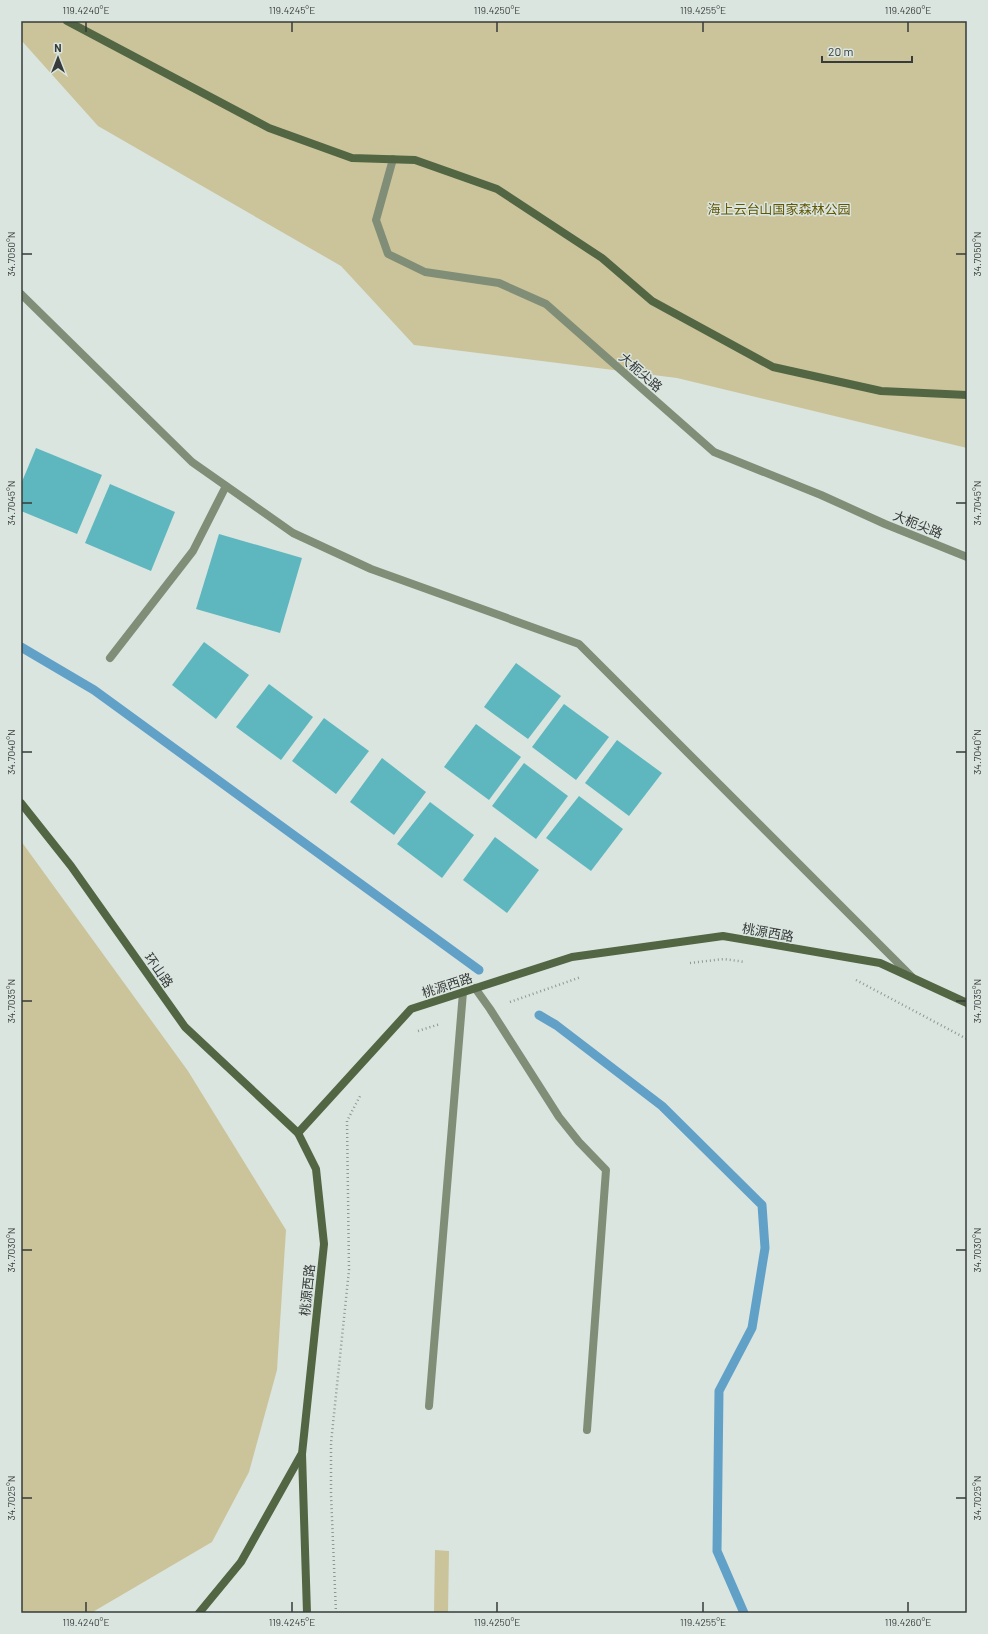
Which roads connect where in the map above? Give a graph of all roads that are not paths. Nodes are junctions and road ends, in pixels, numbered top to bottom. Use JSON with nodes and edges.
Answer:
{"nodes":[{"id":1,"x":67,"y":21,"type":"edge"},
{"id":2,"x":393,"y":159,"type":"junction"},
{"id":3,"x":21,"y":294,"type":"edge"},
{"id":4,"x":967,"y":395,"type":"edge"},
{"id":5,"x":226,"y":486,"type":"junction"},
{"id":6,"x":967,"y":557,"type":"edge"},
{"id":7,"x":110,"y":658,"type":"dead end"},
{"id":8,"x":21,"y":803,"type":"edge"},
{"id":9,"x":912,"y":978,"type":"junction"},
{"id":10,"x":475,"y":988,"type":"junction"},
{"id":11,"x":463,"y":992,"type":"junction"},
{"id":12,"x":967,"y":1003,"type":"edge"},
{"id":13,"x":298,"y":1133,"type":"junction"},
{"id":14,"x":429,"y":1406,"type":"dead end"},
{"id":15,"x":587,"y":1430,"type":"dead end"},
{"id":16,"x":302,"y":1454,"type":"junction"},
{"id":17,"x":199,"y":1613,"type":"edge"},
{"id":18,"x":307,"y":1613,"type":"edge"}],
"edges":[{"from":1,"to":2,"type":"street"},
{"from":2,"to":4,"type":"street"},
{"from":2,"to":6,"type":"street","name":"大枙尖路"},
{"from":3,"to":5,"type":"street"},
{"from":5,"to":7,"type":"street"},
{"from":5,"to":9,"type":"street"},
{"from":8,"to":13,"type":"street","name":"环山路"},
{"from":9,"to":10,"type":"street","name":"桃源西路"},
{"from":9,"to":12,"type":"street","name":"桃源西路"},
{"from":10,"to":11,"type":"street","name":"桃源西路"},
{"from":10,"to":15,"type":"street"},
{"from":11,"to":13,"type":"street","name":"桃源西路"},
{"from":11,"to":14,"type":"street"},
{"from":13,"to":16,"type":"street","name":"桃源西路"},
{"from":16,"to":17,"type":"street","name":"桃源西路"},
{"from":16,"to":18,"type":"street","name":"桃源西路"}]}
